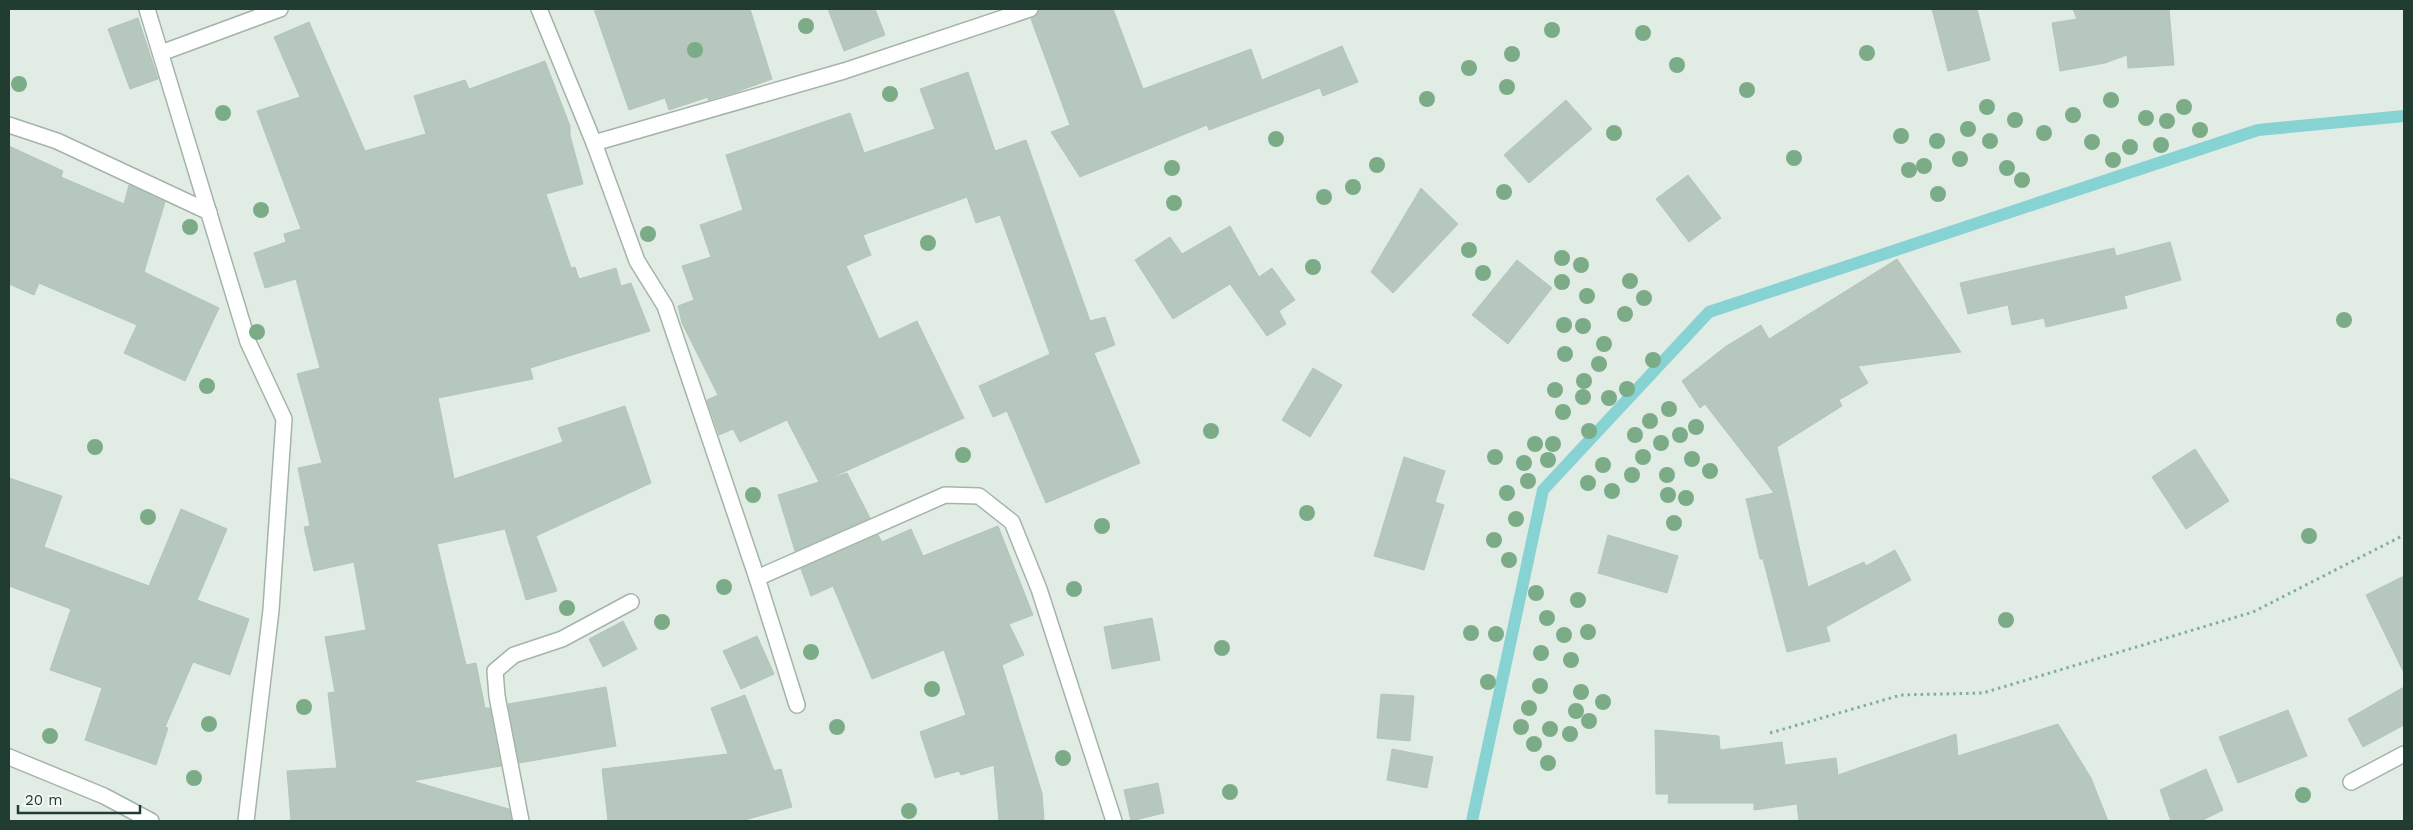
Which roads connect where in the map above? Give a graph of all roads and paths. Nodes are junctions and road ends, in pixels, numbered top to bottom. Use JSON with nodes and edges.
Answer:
{"nodes":[{"id":1,"x":147,"y":9,"type":"edge"},
{"id":2,"x":280,"y":9,"type":"edge"},
{"id":3,"x":539,"y":9,"type":"edge"},
{"id":4,"x":1030,"y":9,"type":"edge"},
{"id":5,"x":161,"y":53,"type":"junction"},
{"id":6,"x":9,"y":125,"type":"edge"},
{"id":7,"x":594,"y":143,"type":"junction"},
{"id":8,"x":209,"y":212,"type":"junction"},
{"id":9,"x":2404,"y":535,"type":"edge"},
{"id":10,"x":758,"y":578,"type":"junction"},
{"id":11,"x":631,"y":602,"type":"dead end"},
{"id":12,"x":797,"y":704,"type":"dead end"},
{"id":13,"x":1770,"y":733,"type":"dead end"},
{"id":14,"x":2404,"y":754,"type":"edge"},
{"id":15,"x":9,"y":757,"type":"edge"},
{"id":16,"x":2351,"y":782,"type":"dead end"},
{"id":17,"x":151,"y":821,"type":"edge"},
{"id":18,"x":246,"y":821,"type":"edge"},
{"id":19,"x":521,"y":821,"type":"edge"},
{"id":20,"x":1114,"y":821,"type":"edge"}],
"edges":[{"from":1,"to":5,"type":"street"},
{"from":2,"to":5,"type":"street"},
{"from":3,"to":7,"type":"street"},
{"from":4,"to":7,"type":"street"},
{"from":5,"to":8,"type":"street"},
{"from":6,"to":8,"type":"street"},
{"from":7,"to":10,"type":"street"},
{"from":8,"to":18,"type":"street"},
{"from":9,"to":13,"type":"path"},
{"from":10,"to":12,"type":"street"},
{"from":10,"to":20,"type":"street"},
{"from":11,"to":19,"type":"street"},
{"from":14,"to":16,"type":"street"},
{"from":15,"to":17,"type":"street"}]}
